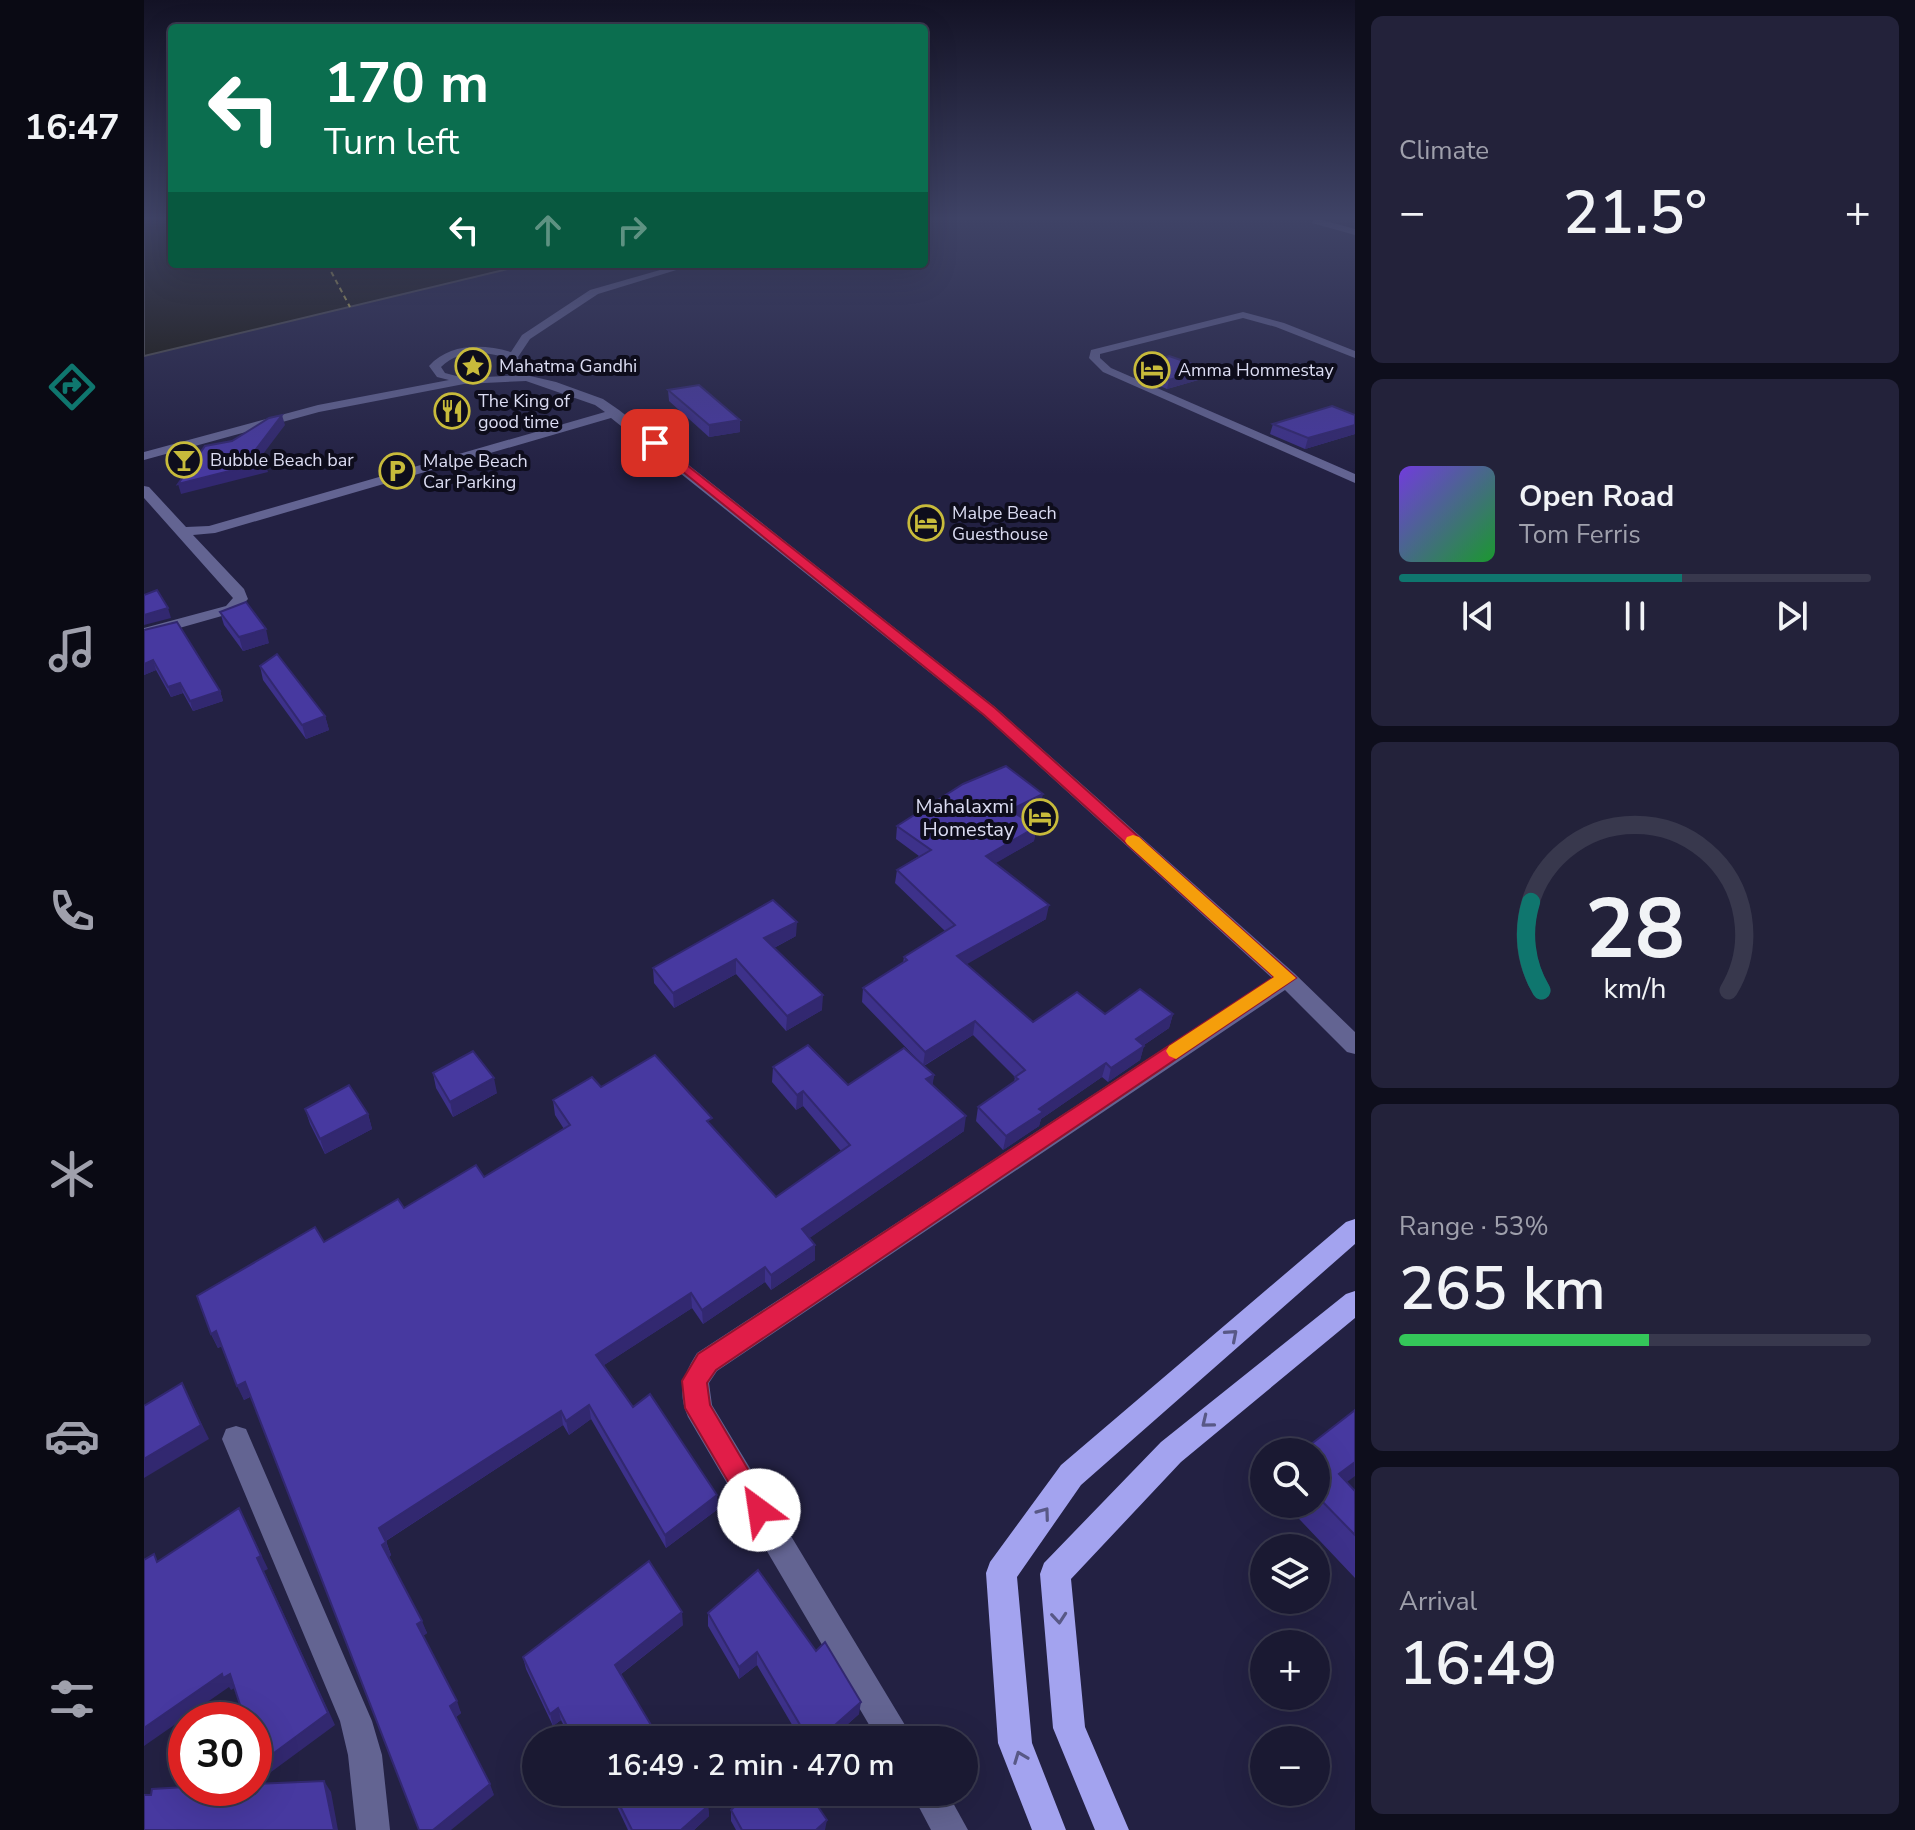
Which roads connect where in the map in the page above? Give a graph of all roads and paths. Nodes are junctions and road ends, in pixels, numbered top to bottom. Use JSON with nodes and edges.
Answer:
{"nodes":[{"id":1,"x":577,"y":303,"type":"edge"},
{"id":2,"x":1355,"y":355,"type":"edge"},
{"id":3,"x":518,"y":367,"type":"junction"},
{"id":4,"x":464,"y":381,"type":"junction"},
{"id":5,"x":615,"y":413,"type":"junction"},
{"id":6,"x":144,"y":456,"type":"edge"},
{"id":7,"x":1355,"y":479,"type":"edge"},
{"id":8,"x":144,"y":490,"type":"edge"},
{"id":9,"x":182,"y":531,"type":"junction"},
{"id":10,"x":144,"y":633,"type":"edge"},
{"id":11,"x":1287,"y":978,"type":"junction"},
{"id":12,"x":1355,"y":1046,"type":"edge"},
{"id":13,"x":1355,"y":1229,"type":"edge"},
{"id":14,"x":1355,"y":1302,"type":"edge"},
{"id":15,"x":236,"y":1439,"type":"dead end"},
{"id":16,"x":889,"y":1726,"type":"edge"},
{"id":17,"x":936,"y":1806,"type":"edge"},
{"id":18,"x":373,"y":1830,"type":"edge"},
{"id":19,"x":951,"y":1830,"type":"edge"},
{"id":20,"x":1049,"y":1830,"type":"edge"},
{"id":21,"x":1112,"y":1830,"type":"edge"}],
"edges":[{"from":1,"to":3,"type":"street"},
{"from":2,"to":7,"type":"street"},
{"from":3,"to":4,"type":"street"},
{"from":3,"to":4,"type":"street"},
{"from":3,"to":5,"type":"street"},
{"from":4,"to":6,"type":"street"},
{"from":5,"to":9,"type":"street"},
{"from":5,"to":11,"type":"street"},
{"from":8,"to":9,"type":"street"},
{"from":9,"to":10,"type":"street"},
{"from":11,"to":12,"type":"street"},
{"from":11,"to":16,"type":"street"},
{"from":20,"to":13,"type":"main road","one_way":true},
{"from":14,"to":21,"type":"main road","one_way":true},
{"from":15,"to":18,"type":"street"},
{"from":17,"to":19,"type":"street"}]}
